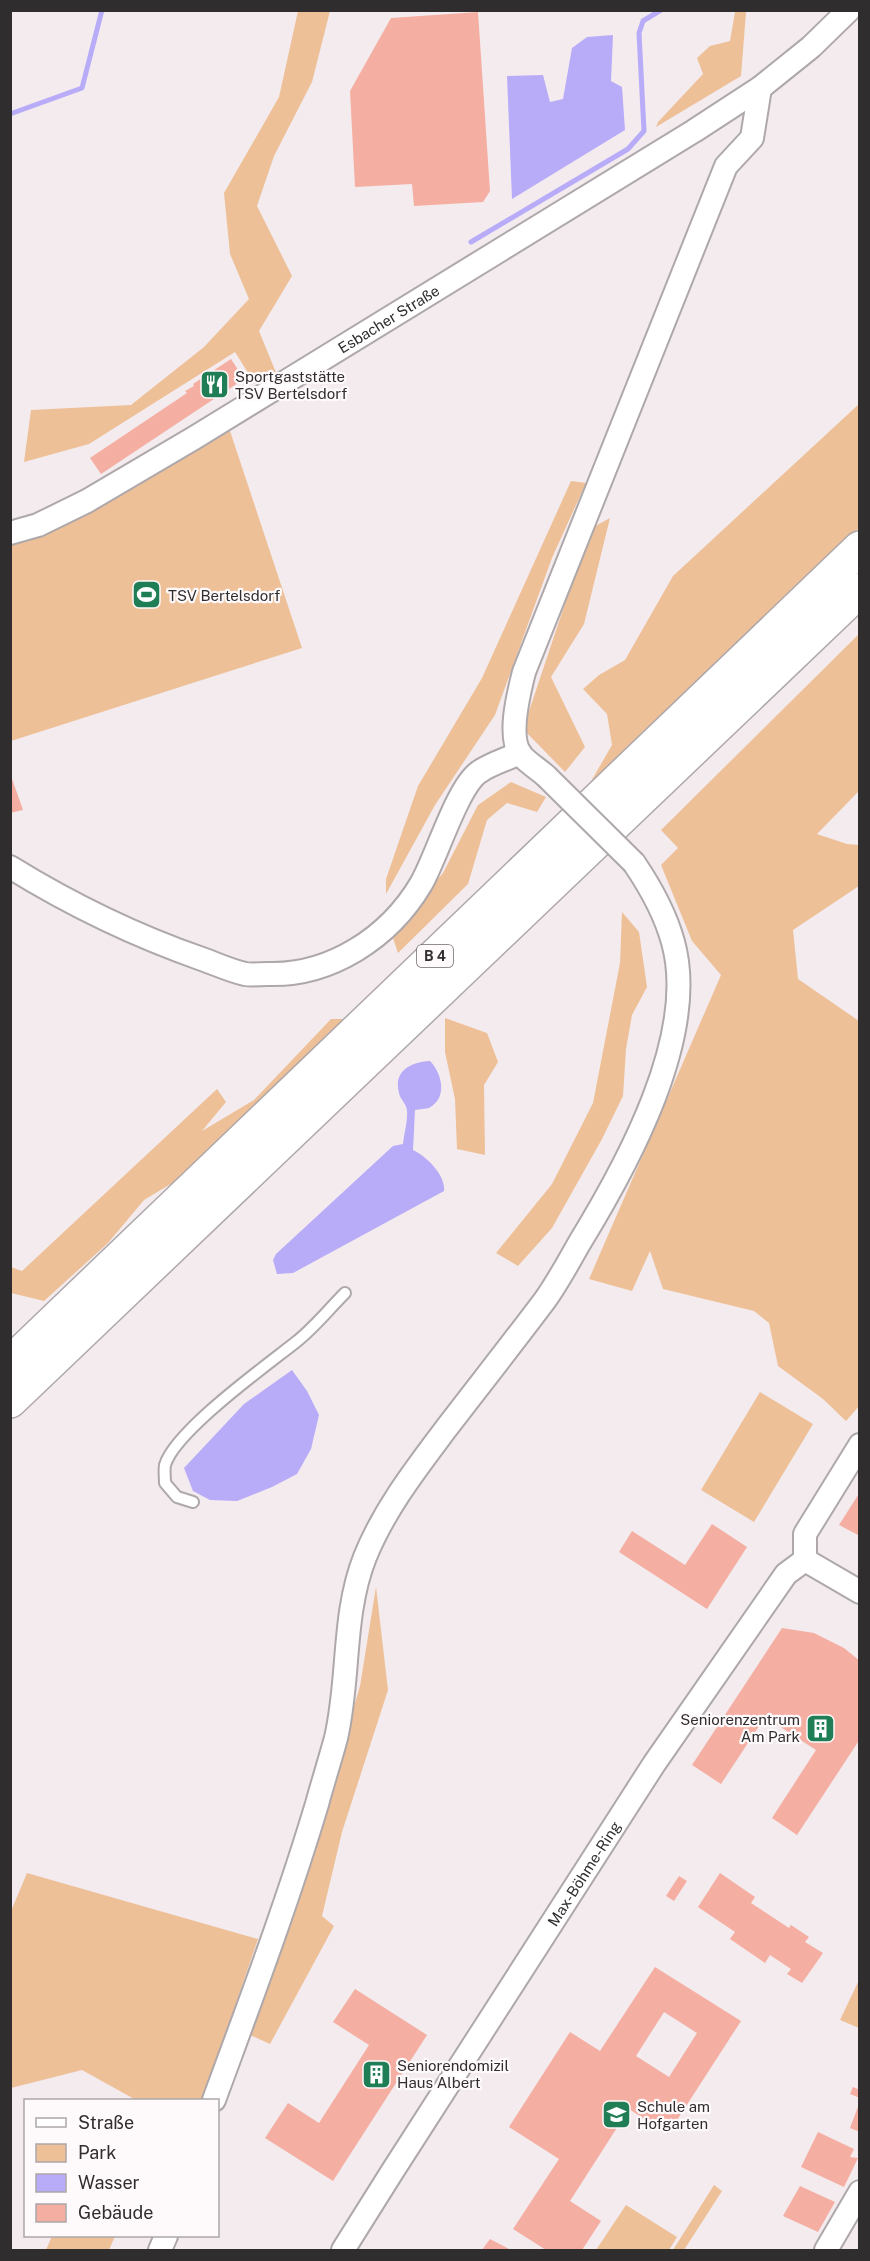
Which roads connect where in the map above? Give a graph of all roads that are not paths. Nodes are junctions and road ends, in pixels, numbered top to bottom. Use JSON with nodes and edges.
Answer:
{"nodes":[{"id":1,"x":849,"y":10,"type":"edge"},
{"id":2,"x":760,"y":88,"type":"junction"},
{"id":3,"x":10,"y":533,"type":"edge"},
{"id":4,"x":860,"y":548,"type":"edge"},
{"id":5,"x":860,"y":590,"type":"edge"},
{"id":6,"x":520,"y":753,"type":"junction"},
{"id":7,"x":10,"y":867,"type":"edge"},
{"id":8,"x":345,"y":1293,"type":"dead end"},
{"id":9,"x":10,"y":1363,"type":"edge"},
{"id":10,"x":10,"y":1401,"type":"edge"},
{"id":11,"x":860,"y":1445,"type":"edge"},
{"id":12,"x":193,"y":1502,"type":"dead end"},
{"id":13,"x":805,"y":1560,"type":"junction"},
{"id":14,"x":860,"y":1592,"type":"edge"},
{"id":15,"x":214,"y":2099,"type":"edge"},
{"id":16,"x":860,"y":2192,"type":"edge"},
{"id":17,"x":343,"y":2250,"type":"edge"},
{"id":18,"x":826,"y":2250,"type":"edge"}],
"edges":[{"from":1,"to":2,"type":"street","name":"Esbacher Straße"},
{"from":2,"to":3,"type":"street","name":"Esbacher Straße"},
{"from":2,"to":6,"type":"street"},
{"from":4,"to":9,"type":"highway","number":"B 4"},
{"from":5,"to":10,"type":"highway","number":"B 4"},
{"from":6,"to":7,"type":"street"},
{"from":6,"to":15,"type":"street","bridge":true},
{"from":8,"to":12,"type":"lane"},
{"from":11,"to":13,"type":"street"},
{"from":13,"to":14,"type":"street"},
{"from":13,"to":17,"type":"street","name":"Max-Böhme-Ring"},
{"from":16,"to":18,"type":"street"}]}
